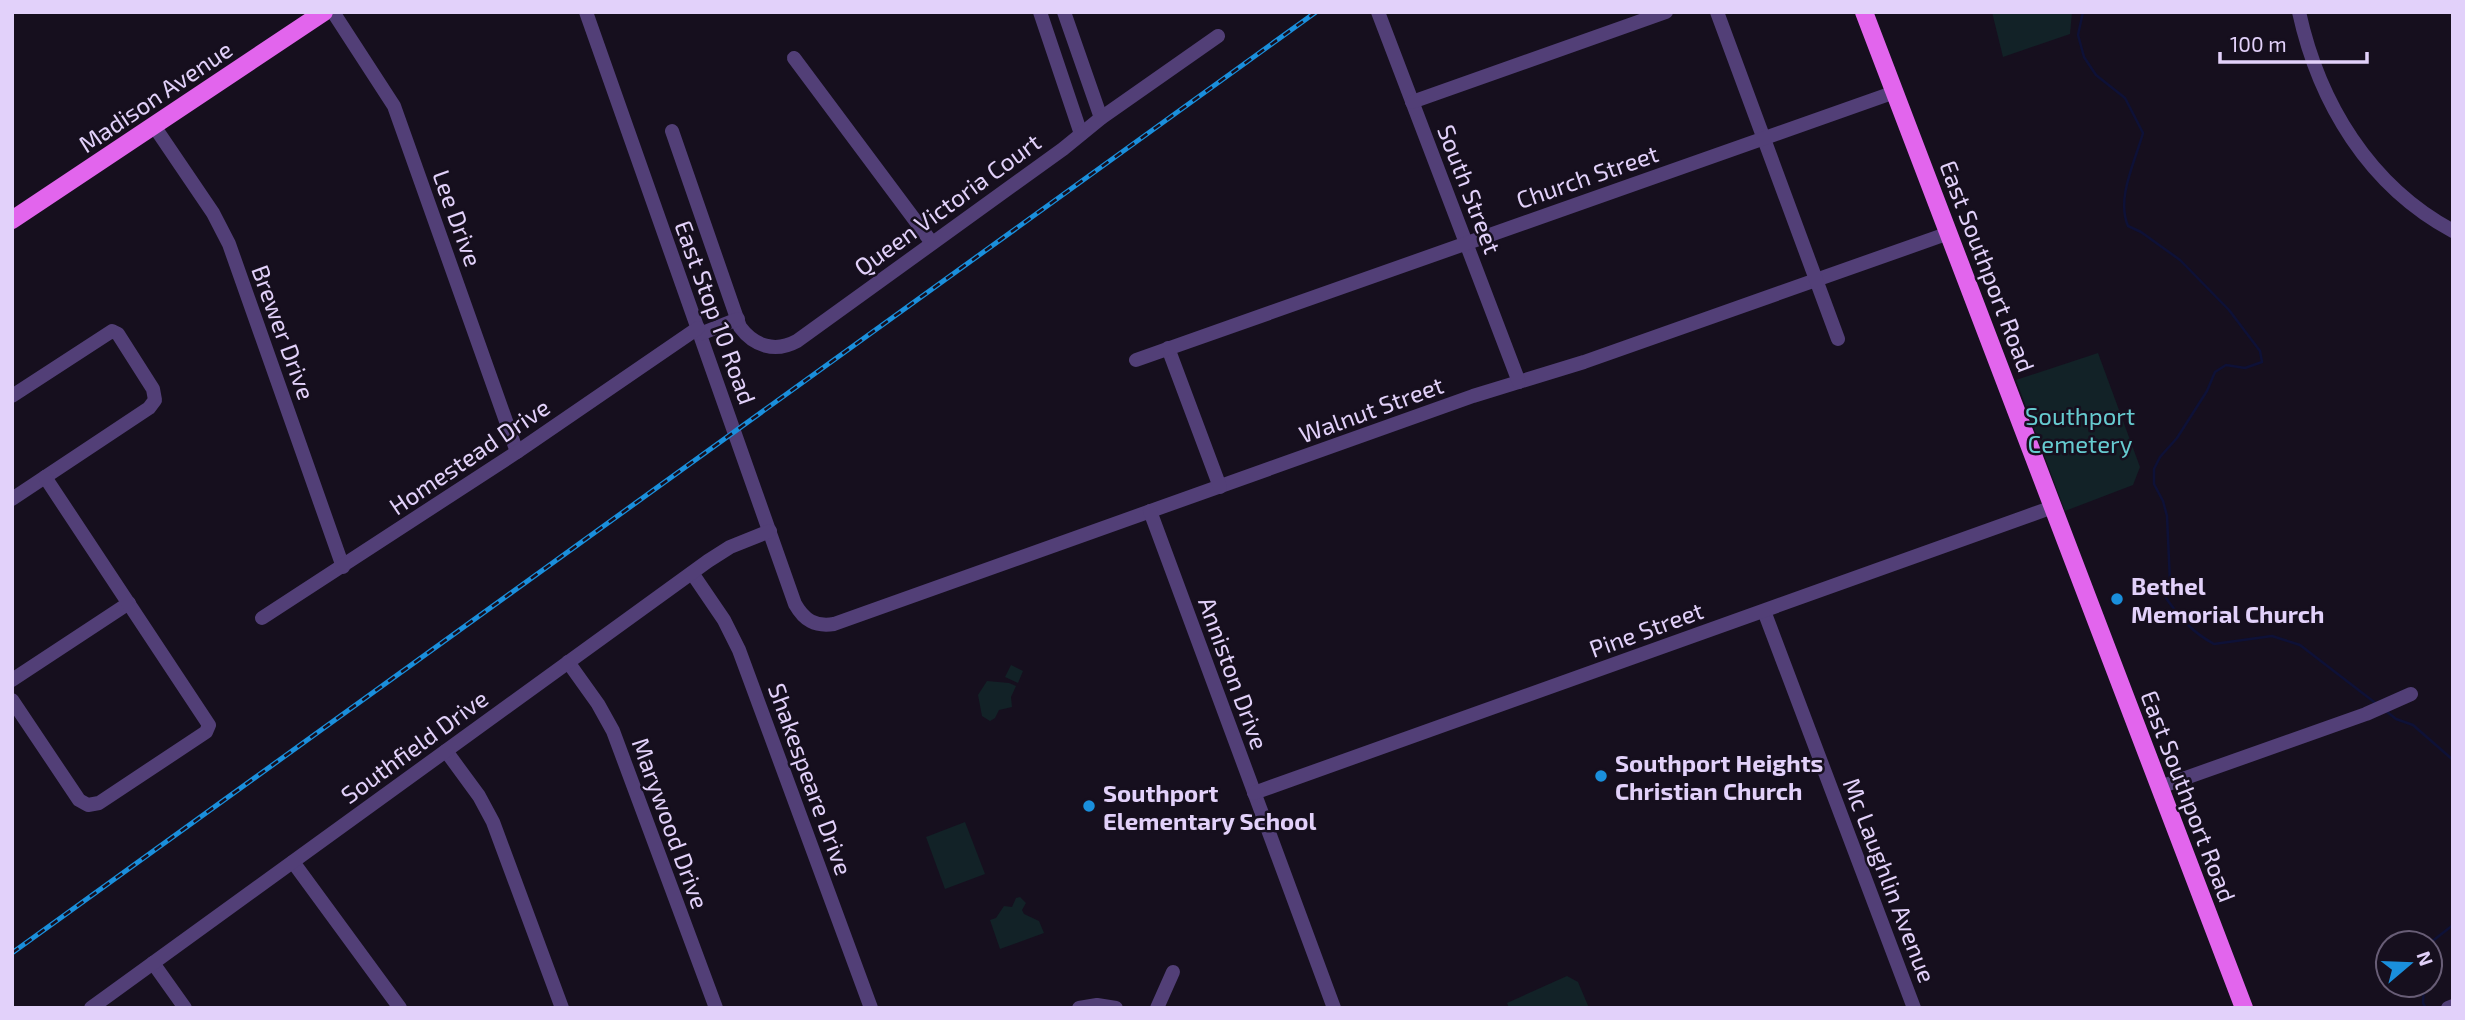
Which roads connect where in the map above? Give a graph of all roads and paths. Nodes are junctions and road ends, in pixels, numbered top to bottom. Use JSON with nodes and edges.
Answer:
{"nodes":[{"id":1,"x":324,"y":12,"type":"edge"},
{"id":2,"x":333,"y":12,"type":"edge"},
{"id":3,"x":586,"y":12,"type":"edge"},
{"id":4,"x":1040,"y":12,"type":"edge"},
{"id":5,"x":1064,"y":12,"type":"edge"},
{"id":6,"x":1378,"y":12,"type":"edge"},
{"id":7,"x":1665,"y":12,"type":"edge"},
{"id":8,"x":1717,"y":12,"type":"edge"},
{"id":9,"x":1864,"y":12,"type":"edge"},
{"id":10,"x":2299,"y":12,"type":"edge"},
{"id":11,"x":1217,"y":36,"type":"dead end"},
{"id":12,"x":794,"y":58,"type":"dead end"},
{"id":13,"x":1895,"y":92,"type":"junction"},
{"id":14,"x":1412,"y":102,"type":"junction"},
{"id":15,"x":1101,"y":118,"type":"junction"},
{"id":16,"x":154,"y":126,"type":"junction"},
{"id":17,"x":672,"y":131,"type":"dead end"},
{"id":18,"x":1081,"y":134,"type":"junction"},
{"id":19,"x":1763,"y":138,"type":"junction"},
{"id":20,"x":12,"y":220,"type":"edge"},
{"id":21,"x":2453,"y":231,"type":"edge"},
{"id":22,"x":1949,"y":233,"type":"junction"},
{"id":23,"x":932,"y":243,"type":"junction"},
{"id":24,"x":1466,"y":243,"type":"junction"},
{"id":25,"x":1818,"y":280,"type":"junction"},
{"id":26,"x":738,"y":319,"type":"junction"},
{"id":27,"x":699,"y":331,"type":"junction"},
{"id":28,"x":1838,"y":339,"type":"dead end"},
{"id":29,"x":1168,"y":348,"type":"junction"},
{"id":30,"x":1136,"y":360,"type":"dead end"},
{"id":31,"x":1519,"y":382,"type":"junction"},
{"id":32,"x":12,"y":396,"type":"edge"},
{"id":33,"x":517,"y":452,"type":"junction"},
{"id":34,"x":45,"y":477,"type":"junction"},
{"id":35,"x":1220,"y":487,"type":"junction"},
{"id":36,"x":12,"y":499,"type":"edge"},
{"id":37,"x":2053,"y":507,"type":"junction"},
{"id":38,"x":1150,"y":511,"type":"junction"},
{"id":39,"x":770,"y":531,"type":"junction"},
{"id":40,"x":343,"y":567,"type":"junction"},
{"id":41,"x":692,"y":573,"type":"junction"},
{"id":42,"x":129,"y":603,"type":"junction"},
{"id":43,"x":1764,"y":611,"type":"junction"},
{"id":44,"x":262,"y":618,"type":"dead end"},
{"id":45,"x":810,"y":622,"type":"joint"},
{"id":46,"x":568,"y":662,"type":"junction"},
{"id":47,"x":12,"y":680,"type":"edge"},
{"id":48,"x":2411,"y":694,"type":"dead end"},
{"id":49,"x":12,"y":700,"type":"edge"},
{"id":50,"x":446,"y":751,"type":"junction"},
{"id":51,"x":2160,"y":787,"type":"junction"},
{"id":52,"x":1254,"y":793,"type":"junction"},
{"id":53,"x":293,"y":862,"type":"junction"},
{"id":54,"x":153,"y":963,"type":"junction"},
{"id":55,"x":1173,"y":972,"type":"dead end"},
{"id":56,"x":91,"y":1008,"type":"edge"},
{"id":57,"x":185,"y":1008,"type":"edge"},
{"id":58,"x":400,"y":1008,"type":"edge"},
{"id":59,"x":562,"y":1008,"type":"edge"},
{"id":60,"x":716,"y":1008,"type":"edge"},
{"id":61,"x":871,"y":1008,"type":"edge"},
{"id":62,"x":1079,"y":1008,"type":"edge"},
{"id":63,"x":1116,"y":1008,"type":"edge"},
{"id":64,"x":1157,"y":1008,"type":"edge"},
{"id":65,"x":1334,"y":1008,"type":"edge"},
{"id":66,"x":1914,"y":1008,"type":"edge"},
{"id":67,"x":2244,"y":1008,"type":"edge"}],
"edges":[{"from":1,"to":16,"type":"main road","name":"Madison Avenue"},
{"from":2,"to":33,"type":"street","name":"Lee Drive"},
{"from":3,"to":27,"type":"street","name":"East Stop 10 Road"},
{"from":4,"to":18,"type":"street"},
{"from":5,"to":15,"type":"street"},
{"from":6,"to":14,"type":"street","name":"South Street"},
{"from":7,"to":14,"type":"street"},
{"from":8,"to":19,"type":"street"},
{"from":9,"to":13,"type":"main road","name":"East Southport Road"},
{"from":10,"to":21,"type":"street"},
{"from":11,"to":15,"type":"street","name":"Queen Victoria Court"},
{"from":12,"to":23,"type":"street"},
{"from":13,"to":19,"type":"street","name":"Church Street"},
{"from":13,"to":22,"type":"main road","name":"East Southport Road"},
{"from":14,"to":24,"type":"street","name":"South Street"},
{"from":15,"to":18,"type":"street","name":"Queen Victoria Court"},
{"from":16,"to":20,"type":"main road","name":"Madison Avenue"},
{"from":16,"to":40,"type":"street","name":"Brewer Drive"},
{"from":17,"to":26,"type":"street"},
{"from":18,"to":23,"type":"street","name":"Queen Victoria Court"},
{"from":19,"to":24,"type":"street","name":"Church Street"},
{"from":19,"to":25,"type":"street"},
{"from":22,"to":25,"type":"street","name":"Walnut Street"},
{"from":22,"to":37,"type":"main road","name":"East Southport Road"},
{"from":23,"to":26,"type":"street","name":"Queen Victoria Court"},
{"from":24,"to":29,"type":"street","name":"Church Street"},
{"from":24,"to":31,"type":"street","name":"South Street"},
{"from":25,"to":28,"type":"street"},
{"from":25,"to":31,"type":"street","name":"Walnut Street"},
{"from":26,"to":27,"type":"street"},
{"from":27,"to":33,"type":"street","name":"Homestead Drive"},
{"from":27,"to":39,"type":"street","name":"East Stop 10 Road"},
{"from":29,"to":30,"type":"street","name":"Church Street"},
{"from":29,"to":35,"type":"street"},
{"from":31,"to":35,"type":"street","name":"Walnut Street"},
{"from":32,"to":34,"type":"street"},
{"from":33,"to":40,"type":"street","name":"Homestead Drive"},
{"from":34,"to":36,"type":"street"},
{"from":34,"to":42,"type":"street"},
{"from":35,"to":38,"type":"street","name":"Walnut Street"},
{"from":37,"to":43,"type":"street","name":"Pine Street"},
{"from":37,"to":51,"type":"main road","name":"East Southport Road"},
{"from":38,"to":45,"type":"street","name":"Walnut Street"},
{"from":38,"to":52,"type":"street","name":"Anniston Drive"},
{"from":39,"to":41,"type":"street","name":"Southfield Drive"},
{"from":39,"to":45,"type":"street","name":"East Stop 10 Road"},
{"from":40,"to":44,"type":"street","name":"Homestead Drive"},
{"from":41,"to":46,"type":"street","name":"Southfield Drive"},
{"from":41,"to":61,"type":"street","name":"Shakespeare Drive"},
{"from":42,"to":47,"type":"street"},
{"from":42,"to":49,"type":"street"},
{"from":43,"to":52,"type":"street","name":"Pine Street"},
{"from":43,"to":66,"type":"street","name":"Mc Laughlin Avenue"},
{"from":46,"to":50,"type":"street","name":"Southfield Drive"},
{"from":46,"to":60,"type":"street","name":"Marywood Drive"},
{"from":48,"to":51,"type":"street"},
{"from":50,"to":53,"type":"street","name":"Southfield Drive"},
{"from":50,"to":59,"type":"street"},
{"from":51,"to":67,"type":"main road","name":"East Southport Road"},
{"from":52,"to":65,"type":"street","name":"Anniston Drive"},
{"from":53,"to":54,"type":"street","name":"Southfield Drive"},
{"from":53,"to":58,"type":"street"},
{"from":54,"to":56,"type":"street","name":"Southfield Drive"},
{"from":54,"to":57,"type":"street"},
{"from":55,"to":64,"type":"street"},
{"from":62,"to":63,"type":"street"}]}
